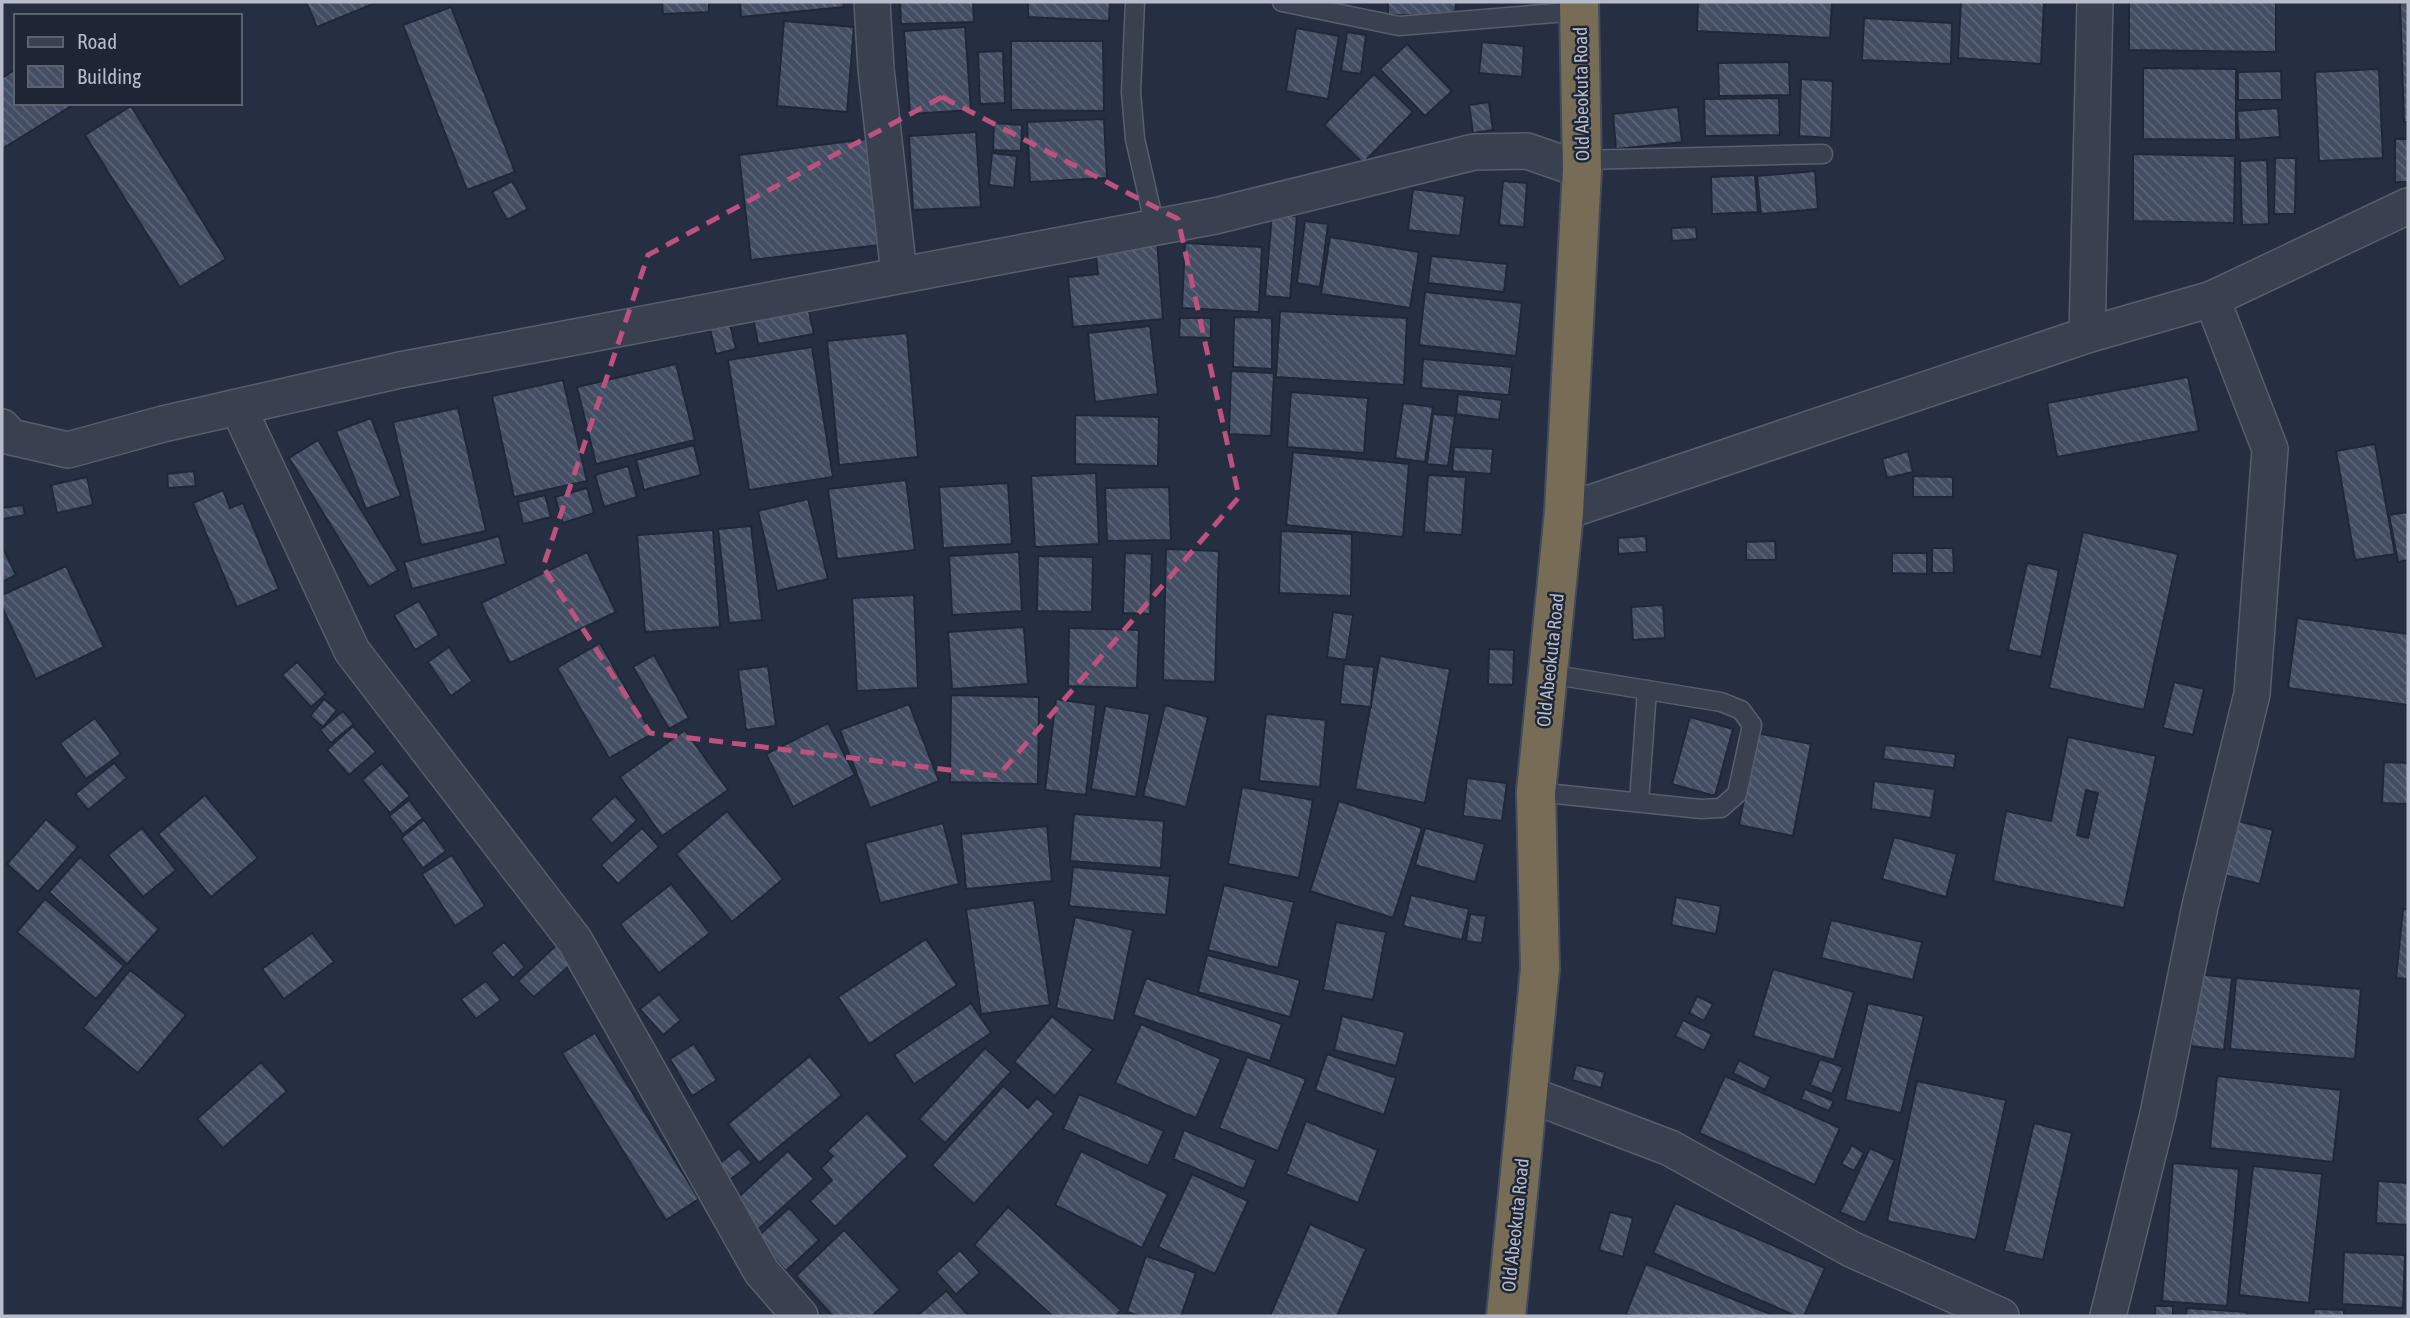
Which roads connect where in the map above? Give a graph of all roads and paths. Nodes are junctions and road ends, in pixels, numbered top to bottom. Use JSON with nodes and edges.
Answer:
{"nodes":[{"id":1,"x":872,"y":2,"type":"edge"},
{"id":2,"x":1136,"y":2,"type":"edge"},
{"id":3,"x":1282,"y":2,"type":"edge"},
{"id":4,"x":2095,"y":2,"type":"edge"},
{"id":5,"x":1579,"y":6,"type":"edge"},
{"id":6,"x":1823,"y":154,"type":"dead end"},
{"id":7,"x":1582,"y":165,"type":"junction"},
{"id":8,"x":2408,"y":206,"type":"edge"},
{"id":9,"x":1154,"y":227,"type":"junction"},
{"id":10,"x":899,"y":274,"type":"junction"},
{"id":11,"x":2211,"y":299,"type":"junction"},
{"id":12,"x":2087,"y":335,"type":"junction"},
{"id":13,"x":238,"y":407,"type":"junction"},
{"id":14,"x":5,"y":436,"type":"edge"},
{"id":15,"x":1564,"y":512,"type":"junction"},
{"id":16,"x":1549,"y":674,"type":"junction"},
{"id":17,"x":1647,"y":690,"type":"junction"},
{"id":18,"x":1536,"y":792,"type":"junction"},
{"id":19,"x":1639,"y":802,"type":"junction"},
{"id":20,"x":1528,"y":1094,"type":"junction"},
{"id":21,"x":800,"y":1316,"type":"edge"},
{"id":22,"x":1506,"y":1316,"type":"edge"},
{"id":23,"x":2001,"y":1316,"type":"edge"},
{"id":24,"x":2108,"y":1316,"type":"edge"}],
"edges":[{"from":1,"to":10,"type":"street"},
{"from":2,"to":9,"type":"lane"},
{"from":3,"to":5,"type":"lane"},
{"from":4,"to":12,"type":"street"},
{"from":5,"to":7,"type":"highway","name":"Old Abeokuta Road"},
{"from":6,"to":7,"type":"lane"},
{"from":7,"to":9,"type":"street"},
{"from":7,"to":15,"type":"highway","name":"Old Abeokuta Road"},
{"from":8,"to":11,"type":"street"},
{"from":9,"to":10,"type":"street"},
{"from":10,"to":13,"type":"street"},
{"from":11,"to":12,"type":"street"},
{"from":11,"to":24,"type":"street"},
{"from":12,"to":15,"type":"street"},
{"from":13,"to":14,"type":"street"},
{"from":13,"to":21,"type":"street"},
{"from":15,"to":16,"type":"highway","name":"Old Abeokuta Road"},
{"from":16,"to":17,"type":"lane"},
{"from":16,"to":18,"type":"highway","name":"Old Abeokuta Road"},
{"from":17,"to":19,"type":"lane"},
{"from":17,"to":19,"type":"lane"},
{"from":18,"to":19,"type":"lane"},
{"from":18,"to":20,"type":"highway","name":"Old Abeokuta Road"},
{"from":20,"to":22,"type":"highway","name":"Old Abeokuta Road"},
{"from":20,"to":23,"type":"street"}]}
